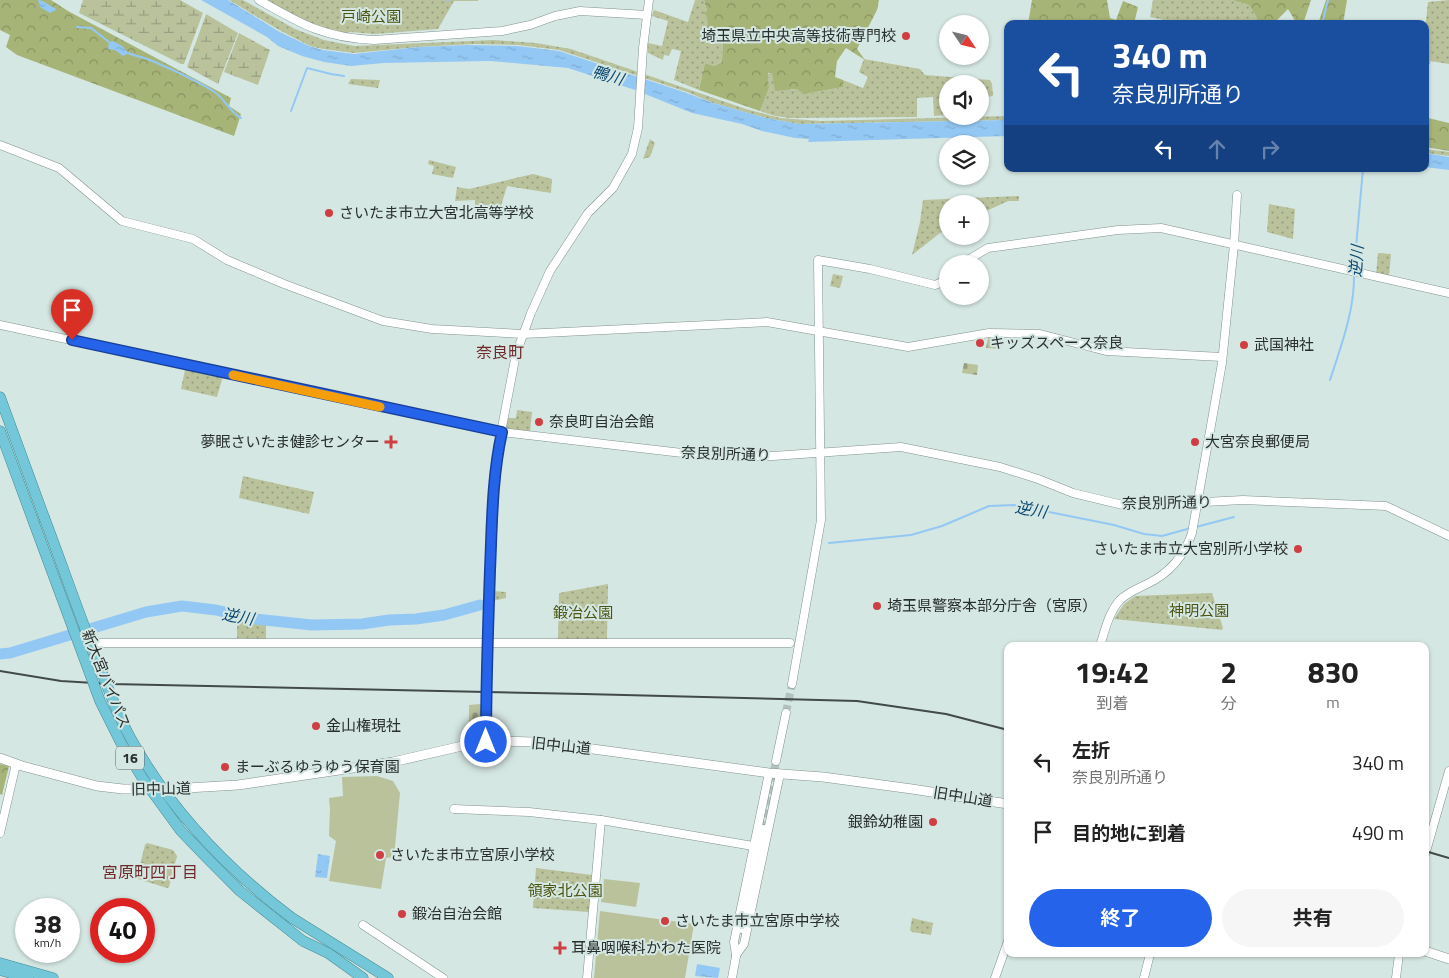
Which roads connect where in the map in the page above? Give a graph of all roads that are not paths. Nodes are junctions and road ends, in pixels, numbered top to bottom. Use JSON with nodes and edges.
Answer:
{"nodes":[{"id":1,"x":259,"y":0,"type":"edge"},
{"id":2,"x":649,"y":0,"type":"edge"},
{"id":3,"x":647,"y":15,"type":"junction"},
{"id":4,"x":0,"y":145,"type":"edge"},
{"id":5,"x":1237,"y":195,"type":"dead end"},
{"id":6,"x":1234,"y":245,"type":"junction"},
{"id":7,"x":976,"y":255,"type":"edge"},
{"id":8,"x":939,"y":283,"type":"edge"},
{"id":9,"x":1449,"y":293,"type":"edge"},
{"id":10,"x":0,"y":324,"type":"edge"},
{"id":11,"x":820,"y":331,"type":"junction"},
{"id":12,"x":522,"y":334,"type":"junction"},
{"id":13,"x":1222,"y":357,"type":"junction"},
{"id":14,"x":0,"y":397,"type":"edge"},
{"id":15,"x":0,"y":431,"type":"edge"},
{"id":16,"x":502,"y":432,"type":"junction"},
{"id":17,"x":822,"y":452,"type":"junction"},
{"id":18,"x":1197,"y":503,"type":"junction"},
{"id":19,"x":1449,"y":536,"type":"edge"},
{"id":20,"x":1102,"y":642,"type":"edge"},
{"id":21,"x":100,"y":643,"type":"dead end"},
{"id":22,"x":487,"y":643,"type":"junction"},
{"id":23,"x":790,"y":644,"type":"dead end"},
{"id":24,"x":792,"y":684,"type":"tunnel mouth"},
{"id":25,"x":786,"y":713,"type":"tunnel mouth"},
{"id":26,"x":486,"y":742,"type":"junction"},
{"id":27,"x":0,"y":758,"type":"edge"},
{"id":28,"x":776,"y":762,"type":"tunnel mouth"},
{"id":29,"x":16,"y":764,"type":"junction"},
{"id":30,"x":1449,"y":771,"type":"edge"},
{"id":31,"x":769,"y":773,"type":"junction"},
{"id":32,"x":780,"y":774,"type":"junction"},
{"id":33,"x":1004,"y":803,"type":"edge"},
{"id":34,"x":762,"y":806,"type":"junction"},
{"id":35,"x":772,"y":808,"type":"junction"},
{"id":36,"x":454,"y":809,"type":"dead end"},
{"id":37,"x":601,"y":820,"type":"junction"},
{"id":38,"x":763,"y":828,"type":"tunnel mouth"},
{"id":39,"x":0,"y":833,"type":"edge"},
{"id":40,"x":1429,"y":841,"type":"edge"},
{"id":41,"x":753,"y":846,"type":"junction"},
{"id":42,"x":292,"y":918,"type":"junction"},
{"id":43,"x":364,"y":925,"type":"dead end"},
{"id":44,"x":303,"y":941,"type":"junction"},
{"id":45,"x":1004,"y":952,"type":"edge"},
{"id":46,"x":1429,"y":952,"type":"edge"},
{"id":47,"x":736,"y":955,"type":"junction"},
{"id":48,"x":1149,"y":957,"type":"edge"},
{"id":49,"x":1399,"y":957,"type":"edge"},
{"id":50,"x":1449,"y":959,"type":"edge"},
{"id":51,"x":0,"y":963,"type":"edge"},
{"id":52,"x":0,"y":970,"type":"edge"},
{"id":53,"x":28,"y":978,"type":"edge"},
{"id":54,"x":54,"y":978,"type":"edge"},
{"id":55,"x":351,"y":978,"type":"edge"},
{"id":56,"x":363,"y":978,"type":"edge"},
{"id":57,"x":374,"y":978,"type":"edge"},
{"id":58,"x":388,"y":978,"type":"edge"},
{"id":59,"x":443,"y":978,"type":"edge"},
{"id":60,"x":587,"y":978,"type":"edge"},
{"id":61,"x":732,"y":978,"type":"edge"},
{"id":62,"x":995,"y":978,"type":"edge"},
{"id":63,"x":1144,"y":978,"type":"edge"},
{"id":64,"x":1396,"y":978,"type":"edge"}],
"edges":[{"from":1,"to":3,"type":"street"},
{"from":2,"to":3,"type":"street"},
{"from":3,"to":12,"type":"street"},
{"from":4,"to":12,"type":"street"},
{"from":5,"to":6,"type":"street"},
{"from":6,"to":7,"type":"street"},
{"from":6,"to":9,"type":"street"},
{"from":6,"to":13,"type":"street"},
{"from":8,"to":11,"type":"street"},
{"from":10,"to":16,"type":"street","name":"奈良別所通り"},
{"from":11,"to":12,"type":"street"},
{"from":11,"to":13,"type":"street"},
{"from":11,"to":17,"type":"street"},
{"from":12,"to":16,"type":"street"},
{"from":13,"to":18,"type":"street"},
{"from":14,"to":42,"type":"highway","name":"新大宮バイパス","number":"16","bridge":true},
{"from":15,"to":44,"type":"highway","name":"新大宮バイパス","number":"16","bridge":true},
{"from":16,"to":17,"type":"street","name":"奈良別所通り"},
{"from":16,"to":22,"type":"street"},
{"from":17,"to":18,"type":"street","name":"奈良別所通り"},
{"from":17,"to":24,"type":"street"},
{"from":18,"to":19,"type":"street","name":"奈良別所通り"},
{"from":18,"to":20,"type":"street"},
{"from":21,"to":22,"type":"street"},
{"from":22,"to":23,"type":"street"},
{"from":22,"to":26,"type":"street"},
{"from":25,"to":28,"type":"street"},
{"from":26,"to":29,"type":"main road","name":"旧中山道"},
{"from":26,"to":31,"type":"main road","name":"旧中山道"},
{"from":27,"to":29,"type":"main road","name":"旧中山道"},
{"from":29,"to":39,"type":"street"},
{"from":30,"to":40,"type":"street"},
{"from":31,"to":32,"type":"main road","name":"旧中山道"},
{"from":31,"to":34,"type":"street"},
{"from":32,"to":33,"type":"main road","name":"旧中山道"},
{"from":32,"to":35,"type":"street"},
{"from":34,"to":35,"type":"street"},
{"from":34,"to":41,"type":"street"},
{"from":35,"to":47,"type":"street"},
{"from":36,"to":37,"type":"street"},
{"from":37,"to":41,"type":"street"},
{"from":37,"to":60,"type":"street"},
{"from":38,"to":47,"type":"street"},
{"from":41,"to":47,"type":"street"},
{"from":42,"to":57,"type":"highway","number":"16"},
{"from":42,"to":58,"type":"highway","name":"新大宮バイパス","number":"16"},
{"from":43,"to":59,"type":"street"},
{"from":44,"to":55,"type":"highway","name":"新大宮バイパス","number":"16"},
{"from":44,"to":56,"type":"highway","number":"16"},
{"from":45,"to":62,"type":"street"},
{"from":46,"to":50,"type":"main road"},
{"from":47,"to":61,"type":"street"},
{"from":48,"to":63,"type":"street"},
{"from":49,"to":64,"type":"street"},
{"from":51,"to":54,"type":"highway"},
{"from":52,"to":53,"type":"highway"}]}
